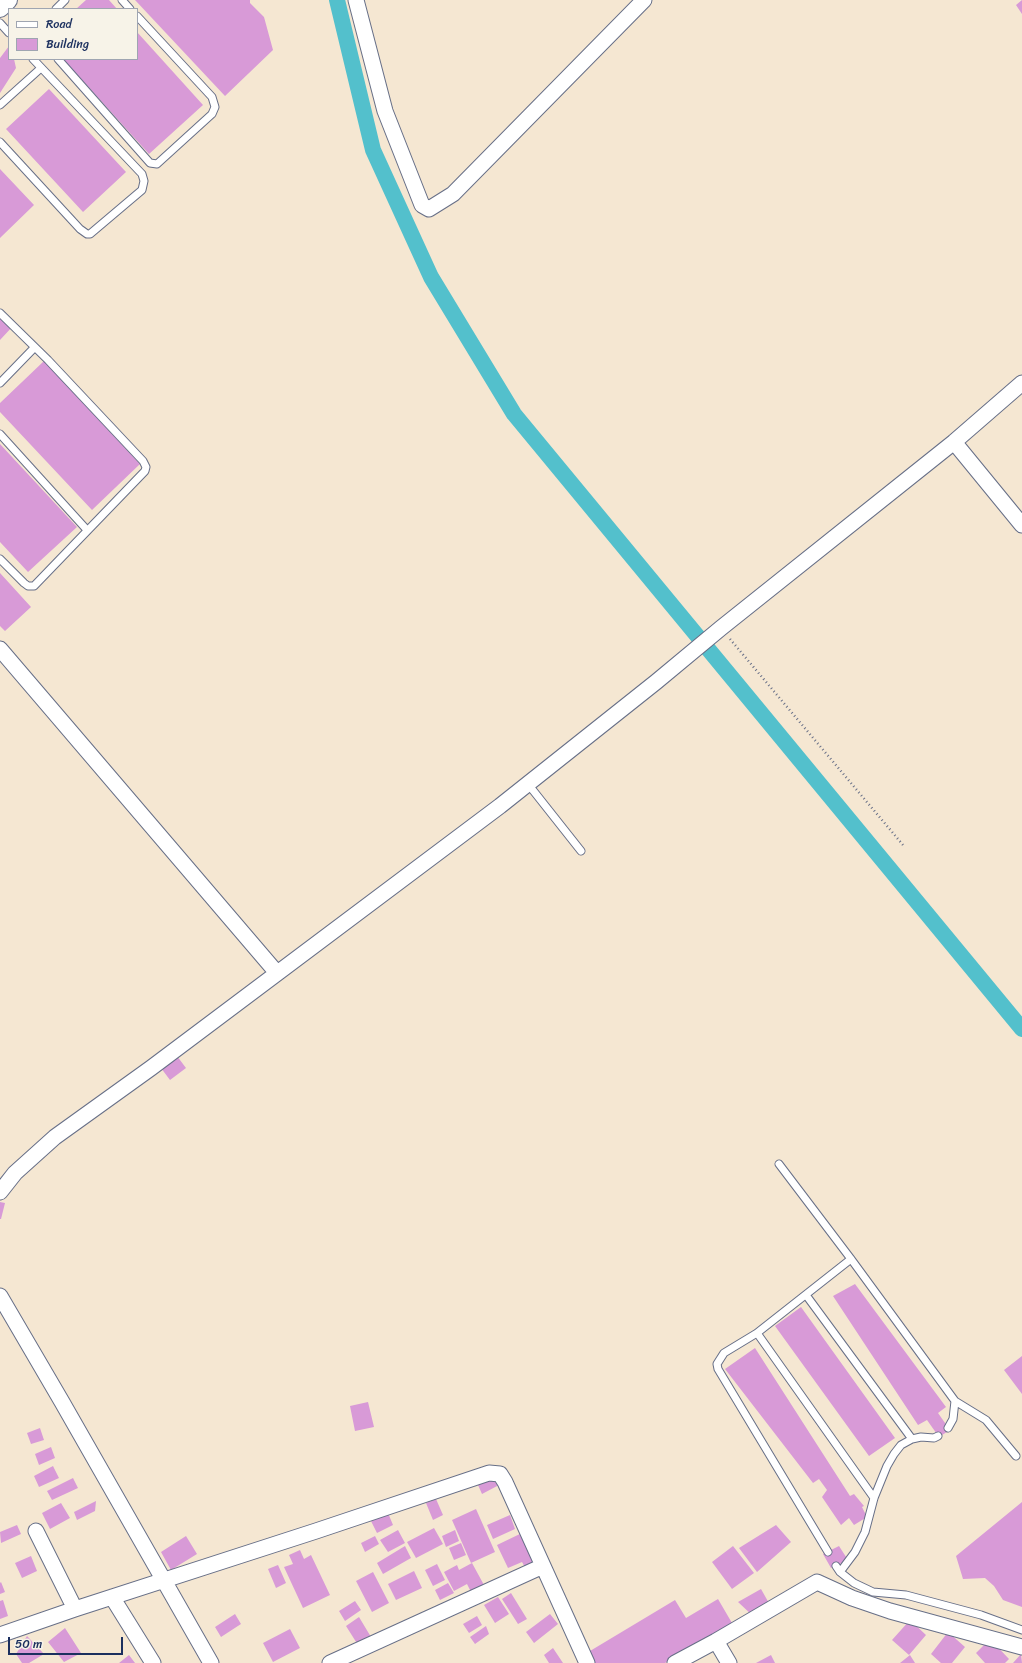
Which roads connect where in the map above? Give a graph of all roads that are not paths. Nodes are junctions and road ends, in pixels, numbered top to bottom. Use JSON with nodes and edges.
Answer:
{"nodes":[{"id":1,"x":8,"y":0,"type":"edge"},
{"id":2,"x":65,"y":0,"type":"edge"},
{"id":3,"x":122,"y":0,"type":"edge"},
{"id":4,"x":356,"y":0,"type":"edge"},
{"id":5,"x":644,"y":0,"type":"edge"},
{"id":6,"x":0,"y":8,"type":"edge"},
{"id":7,"x":57,"y":8,"type":"edge"},
{"id":8,"x":129,"y":8,"type":"edge"},
{"id":9,"x":138,"y":17,"type":"edge"},
{"id":10,"x":0,"y":23,"type":"edge"},
{"id":11,"x":8,"y":32,"type":"edge"},
{"id":12,"x":34,"y":60,"type":"edge"},
{"id":13,"x":59,"y":60,"type":"edge"},
{"id":14,"x":41,"y":68,"type":"junction"},
{"id":15,"x":0,"y":105,"type":"edge"},
{"id":16,"x":0,"y":142,"type":"edge"},
{"id":17,"x":0,"y":313,"type":"edge"},
{"id":18,"x":34,"y":348,"type":"junction"},
{"id":19,"x":0,"y":383,"type":"edge"},
{"id":20,"x":1022,"y":383,"type":"edge"},
{"id":21,"x":0,"y":434,"type":"edge"},
{"id":22,"x":954,"y":442,"type":"junction"},
{"id":23,"x":1022,"y":525,"type":"edge"},
{"id":24,"x":87,"y":530,"type":"junction"},
{"id":25,"x":0,"y":559,"type":"edge"},
{"id":26,"x":0,"y":649,"type":"edge"},
{"id":27,"x":528,"y":784,"type":"junction"},
{"id":28,"x":581,"y":851,"type":"dead end"},
{"id":29,"x":277,"y":973,"type":"junction"},
{"id":30,"x":779,"y":1164,"type":"dead end"},
{"id":31,"x":0,"y":1192,"type":"edge"},
{"id":32,"x":851,"y":1259,"type":"junction"},
{"id":33,"x":806,"y":1295,"type":"junction"},
{"id":34,"x":0,"y":1296,"type":"edge"},
{"id":35,"x":757,"y":1333,"type":"junction"},
{"id":36,"x":955,"y":1401,"type":"junction"},
{"id":37,"x":948,"y":1428,"type":"dead end"},
{"id":38,"x":938,"y":1436,"type":"dead end"},
{"id":39,"x":912,"y":1439,"type":"junction"},
{"id":40,"x":1016,"y":1456,"type":"dead end"},
{"id":41,"x":874,"y":1498,"type":"junction"},
{"id":42,"x":36,"y":1531,"type":"dead end"},
{"id":43,"x":828,"y":1552,"type":"dead end"},
{"id":44,"x":543,"y":1566,"type":"junction"},
{"id":45,"x":162,"y":1580,"type":"junction"},
{"id":46,"x":112,"y":1597,"type":"junction"},
{"id":47,"x":75,"y":1609,"type":"junction"},
{"id":48,"x":1022,"y":1630,"type":"edge"},
{"id":49,"x":0,"y":1635,"type":"edge"},
{"id":50,"x":716,"y":1641,"type":"junction"},
{"id":51,"x":1022,"y":1647,"type":"edge"},
{"id":52,"x":683,"y":1661,"type":"edge"},
{"id":53,"x":152,"y":1663,"type":"edge"},
{"id":54,"x":211,"y":1663,"type":"edge"},
{"id":55,"x":330,"y":1663,"type":"edge"},
{"id":56,"x":587,"y":1663,"type":"edge"},
{"id":57,"x":729,"y":1663,"type":"edge"}],
"edges":[{"from":1,"to":6,"type":"street"},
{"from":2,"to":7,"type":"lane"},
{"from":3,"to":8,"type":"lane"},
{"from":4,"to":5,"type":"street"},
{"from":9,"to":13,"type":"lane"},
{"from":10,"to":11,"type":"lane"},
{"from":12,"to":14,"type":"lane"},
{"from":14,"to":15,"type":"lane"},
{"from":14,"to":16,"type":"lane"},
{"from":17,"to":18,"type":"lane"},
{"from":18,"to":19,"type":"lane"},
{"from":18,"to":24,"type":"lane"},
{"from":20,"to":22,"type":"street"},
{"from":21,"to":24,"type":"lane"},
{"from":22,"to":23,"type":"street"},
{"from":22,"to":27,"type":"street"},
{"from":24,"to":25,"type":"lane"},
{"from":26,"to":29,"type":"street"},
{"from":27,"to":28,"type":"lane"},
{"from":27,"to":29,"type":"street"},
{"from":29,"to":31,"type":"street"},
{"from":30,"to":32,"type":"lane"},
{"from":32,"to":33,"type":"lane"},
{"from":32,"to":36,"type":"lane"},
{"from":33,"to":35,"type":"lane"},
{"from":33,"to":39,"type":"lane"},
{"from":34,"to":45,"type":"street"},
{"from":35,"to":41,"type":"lane"},
{"from":35,"to":43,"type":"lane"},
{"from":36,"to":37,"type":"lane"},
{"from":36,"to":40,"type":"lane"},
{"from":38,"to":39,"type":"lane"},
{"from":39,"to":41,"type":"lane"},
{"from":41,"to":48,"type":"lane"},
{"from":42,"to":47,"type":"street"},
{"from":44,"to":45,"type":"street"},
{"from":44,"to":55,"type":"street"},
{"from":44,"to":56,"type":"street"},
{"from":45,"to":46,"type":"street"},
{"from":45,"to":54,"type":"street"},
{"from":46,"to":47,"type":"street"},
{"from":46,"to":53,"type":"street"},
{"from":47,"to":49,"type":"street"},
{"from":50,"to":51,"type":"street"},
{"from":50,"to":52,"type":"street"},
{"from":50,"to":57,"type":"street"}]}
